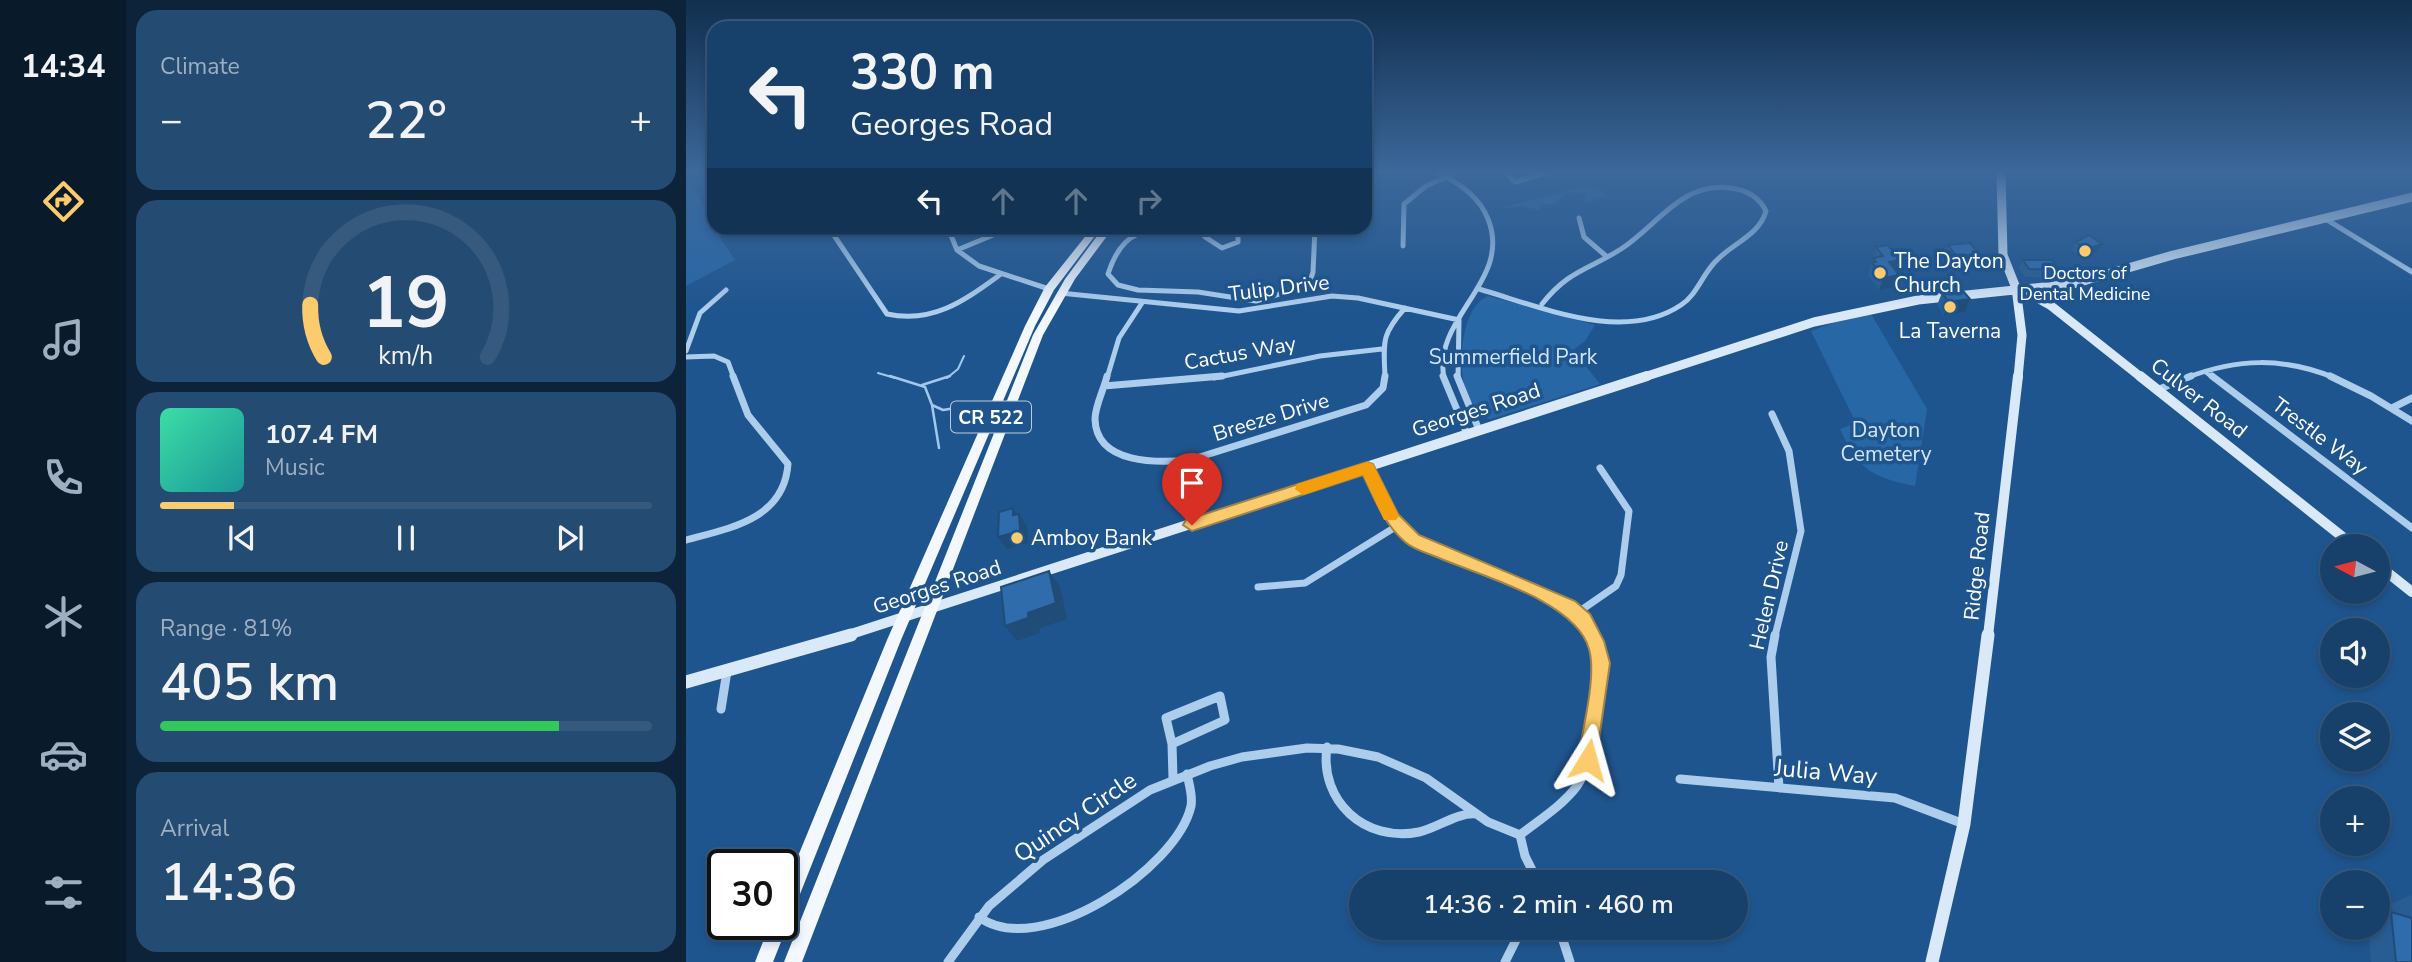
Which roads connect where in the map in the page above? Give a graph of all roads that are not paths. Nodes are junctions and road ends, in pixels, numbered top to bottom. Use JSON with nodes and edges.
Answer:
{"nodes":[{"id":1,"x":1404,"y":218,"type":"edge"},
{"id":2,"x":1488,"y":218,"type":"edge"},
{"id":3,"x":1579,"y":218,"type":"dead end"},
{"id":4,"x":1656,"y":218,"type":"edge"},
{"id":5,"x":1764,"y":218,"type":"edge"},
{"id":6,"x":2002,"y":218,"type":"edge"},
{"id":7,"x":2323,"y":218,"type":"joint"},
{"id":8,"x":834,"y":235,"type":"edge"},
{"id":9,"x":951,"y":235,"type":"edge"},
{"id":10,"x":993,"y":235,"type":"edge"},
{"id":11,"x":1091,"y":235,"type":"edge"},
{"id":12,"x":1102,"y":235,"type":"edge"},
{"id":13,"x":1127,"y":235,"type":"edge"},
{"id":14,"x":1186,"y":235,"type":"edge"},
{"id":15,"x":1212,"y":235,"type":"edge"},
{"id":16,"x":1237,"y":235,"type":"edge"},
{"id":17,"x":1313,"y":235,"type":"edge"},
{"id":18,"x":1205,"y":237,"type":"junction"},
{"id":19,"x":1403,"y":246,"type":"dead end"},
{"id":20,"x":957,"y":250,"type":"junction"},
{"id":21,"x":1606,"y":256,"type":"junction"},
{"id":22,"x":2412,"y":272,"type":"edge"},
{"id":23,"x":1001,"y":274,"type":"junction"},
{"id":24,"x":2048,"y":286,"type":"junction"},
{"id":25,"x":2016,"y":288,"type":"junction"},
{"id":26,"x":1479,"y":289,"type":"junction"},
{"id":27,"x":726,"y":290,"type":"dead end"},
{"id":28,"x":1055,"y":291,"type":"junction"},
{"id":29,"x":1198,"y":292,"type":"junction"},
{"id":30,"x":1142,"y":303,"type":"junction"},
{"id":31,"x":1542,"y":304,"type":"junction"},
{"id":32,"x":2050,"y":304,"type":"junction"},
{"id":33,"x":1188,"y":308,"type":"junction"},
{"id":34,"x":1405,"y":308,"type":"junction"},
{"id":35,"x":1459,"y":320,"type":"junction"},
{"id":36,"x":1382,"y":349,"type":"junction"},
{"id":37,"x":686,"y":351,"type":"edge"},
{"id":38,"x":686,"y":357,"type":"edge"},
{"id":39,"x":2206,"y":372,"type":"junction"},
{"id":40,"x":1104,"y":387,"type":"junction"},
{"id":41,"x":2157,"y":390,"type":"junction"},
{"id":42,"x":2412,"y":398,"type":"edge"},
{"id":43,"x":2392,"y":408,"type":"junction"},
{"id":44,"x":1772,"y":414,"type":"dead end"},
{"id":45,"x":2412,"y":421,"type":"edge"},
{"id":46,"x":1479,"y":430,"type":"junction"},
{"id":47,"x":1467,"y":434,"type":"junction"},
{"id":48,"x":1367,"y":468,"type":"junction"},
{"id":49,"x":1600,"y":468,"type":"dead end"},
{"id":50,"x":1397,"y":526,"type":"junction"},
{"id":51,"x":2412,"y":527,"type":"edge"},
{"id":52,"x":2339,"y":534,"type":"edge"},
{"id":53,"x":686,"y":540,"type":"edge"},
{"id":54,"x":2390,"y":575,"type":"edge"},
{"id":55,"x":1258,"y":587,"type":"dead end"},
{"id":56,"x":2412,"y":592,"type":"edge"},
{"id":57,"x":932,"y":609,"type":"junction"},
{"id":58,"x":1577,"y":613,"type":"junction"},
{"id":59,"x":904,"y":618,"type":"junction"},
{"id":60,"x":727,"y":671,"type":"junction"},
{"id":61,"x":686,"y":682,"type":"edge"},
{"id":62,"x":721,"y":709,"type":"dead end"},
{"id":63,"x":1172,"y":744,"type":"junction"},
{"id":64,"x":1327,"y":747,"type":"junction"},
{"id":65,"x":1187,"y":774,"type":"junction"},
{"id":66,"x":1173,"y":778,"type":"junction"},
{"id":67,"x":1680,"y":779,"type":"dead end"},
{"id":68,"x":1779,"y":788,"type":"junction"},
{"id":69,"x":1477,"y":814,"type":"junction"},
{"id":70,"x":1964,"y":824,"type":"junction"},
{"id":71,"x":1520,"y":835,"type":"junction"},
{"id":72,"x":1532,"y":870,"type":"edge"},
{"id":73,"x":798,"y":877,"type":"edge"},
{"id":74,"x":979,"y":917,"type":"junction"},
{"id":75,"x":773,"y":940,"type":"edge"},
{"id":76,"x":1516,"y":940,"type":"edge"},
{"id":77,"x":1563,"y":940,"type":"edge"},
{"id":78,"x":764,"y":962,"type":"edge"},
{"id":79,"x":793,"y":962,"type":"edge"},
{"id":80,"x":948,"y":962,"type":"edge"},
{"id":81,"x":1505,"y":962,"type":"edge"},
{"id":82,"x":1570,"y":962,"type":"edge"},
{"id":83,"x":1932,"y":962,"type":"edge"}],
"edges":[{"from":1,"to":19,"type":"street"},
{"from":2,"to":26,"type":"street"},
{"from":3,"to":21,"type":"street"},
{"from":4,"to":21,"type":"street"},
{"from":5,"to":31,"type":"street"},
{"from":6,"to":25,"type":"street","name":"Ridge Road"},
{"from":7,"to":22,"type":"street"},
{"from":7,"to":24,"type":"street","name":"Georges Road"},
{"from":8,"to":23,"type":"street"},
{"from":9,"to":20,"type":"street"},
{"from":10,"to":20,"type":"street"},
{"from":11,"to":28,"type":"main road","number":"CR 522"},
{"from":12,"to":28,"type":"main road","number":"CR 522"},
{"from":13,"to":29,"type":"street"},
{"from":14,"to":18,"type":"street"},
{"from":15,"to":18,"type":"street"},
{"from":16,"to":18,"type":"street"},
{"from":17,"to":29,"type":"street"},
{"from":20,"to":23,"type":"street","name":"Tulip Drive"},
{"from":21,"to":31,"type":"street"},
{"from":23,"to":28,"type":"street","name":"Tulip Drive"},
{"from":24,"to":25,"type":"street","name":"Georges Road"},
{"from":24,"to":32,"type":"street"},
{"from":25,"to":32,"type":"street","name":"Culver Road"},
{"from":25,"to":46,"type":"street","name":"Georges Road"},
{"from":25,"to":70,"type":"street","name":"Ridge Road"},
{"from":26,"to":31,"type":"street"},
{"from":26,"to":35,"type":"street"},
{"from":27,"to":37,"type":"street"},
{"from":28,"to":30,"type":"street","name":"Tulip Drive"},
{"from":28,"to":57,"type":"main road","number":"CR 522"},
{"from":28,"to":59,"type":"main road","number":"CR 522"},
{"from":29,"to":33,"type":"street"},
{"from":30,"to":33,"type":"street","name":"Tulip Drive"},
{"from":30,"to":40,"type":"street","name":"Breeze Drive"},
{"from":32,"to":41,"type":"street","name":"Culver Road"},
{"from":33,"to":34,"type":"street","name":"Tulip Drive"},
{"from":34,"to":35,"type":"street","name":"Tulip Drive"},
{"from":34,"to":36,"type":"street"},
{"from":35,"to":46,"type":"street"},
{"from":35,"to":47,"type":"street"},
{"from":36,"to":40,"type":"street","name":"Cactus Way"},
{"from":36,"to":40,"type":"street","name":"Breeze Drive"},
{"from":38,"to":53,"type":"street"},
{"from":39,"to":41,"type":"street"},
{"from":39,"to":43,"type":"street"},
{"from":39,"to":51,"type":"street","name":"Trestle Way"},
{"from":41,"to":52,"type":"street","name":"Culver Road"},
{"from":42,"to":43,"type":"street"},
{"from":43,"to":45,"type":"street"},
{"from":44,"to":68,"type":"street","name":"Helen Drive"},
{"from":46,"to":47,"type":"street","name":"Georges Road"},
{"from":47,"to":48,"type":"street","name":"Georges Road"},
{"from":48,"to":50,"type":"street"},
{"from":48,"to":57,"type":"street","name":"Georges Road"},
{"from":49,"to":58,"type":"street"},
{"from":50,"to":55,"type":"street"},
{"from":50,"to":58,"type":"street"},
{"from":54,"to":56,"type":"street"},
{"from":57,"to":59,"type":"street","name":"Georges Road"},
{"from":57,"to":79,"type":"main road","number":"CR 522"},
{"from":58,"to":71,"type":"street"},
{"from":59,"to":60,"type":"street","name":"Georges Road"},
{"from":59,"to":73,"type":"main road","number":"CR 522"},
{"from":60,"to":61,"type":"street","name":"Georges Road"},
{"from":60,"to":62,"type":"street"},
{"from":63,"to":63,"type":"street"},
{"from":63,"to":66,"type":"street"},
{"from":64,"to":65,"type":"street","name":"Quincy Circle"},
{"from":64,"to":69,"type":"street","name":"Quincy Circle"},
{"from":64,"to":69,"type":"street"},
{"from":65,"to":66,"type":"street","name":"Quincy Circle"},
{"from":65,"to":74,"type":"street"},
{"from":66,"to":74,"type":"street","name":"Quincy Circle"},
{"from":67,"to":68,"type":"street","name":"Julia Way"},
{"from":68,"to":70,"type":"street","name":"Julia Way"},
{"from":69,"to":71,"type":"street","name":"Quincy Circle"},
{"from":70,"to":83,"type":"street","name":"Ridge Road"},
{"from":71,"to":72,"type":"street"},
{"from":74,"to":80,"type":"street","name":"Quincy Circle"},
{"from":75,"to":78,"type":"main road"},
{"from":76,"to":81,"type":"street"},
{"from":77,"to":82,"type":"street"}]}
